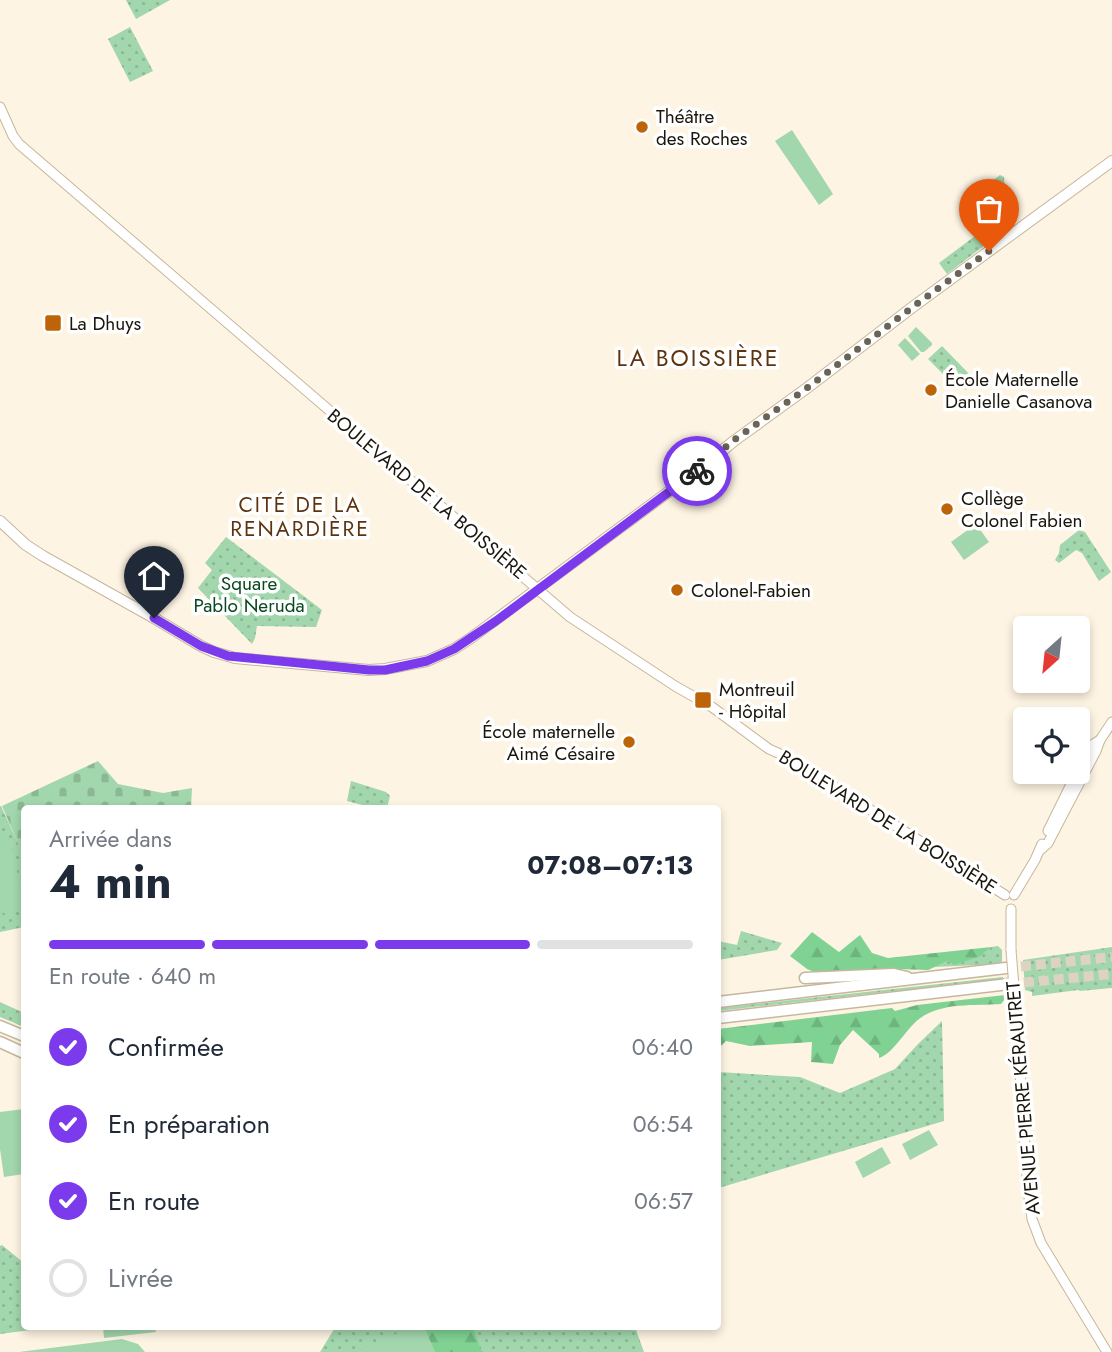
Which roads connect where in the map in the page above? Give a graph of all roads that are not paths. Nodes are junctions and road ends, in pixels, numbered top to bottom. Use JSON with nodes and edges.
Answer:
{"nodes":[{"id":1,"x":0,"y":107,"type":"edge"},
{"id":2,"x":1112,"y":161,"type":"edge"},
{"id":3,"x":0,"y":521,"type":"edge"},
{"id":4,"x":538,"y":589,"type":"junction"},
{"id":5,"x":1112,"y":722,"type":"edge"},
{"id":6,"x":1100,"y":740,"type":"junction"},
{"id":7,"x":1090,"y":746,"type":"edge"},
{"id":8,"x":1071,"y":784,"type":"edge"},
{"id":9,"x":1040,"y":850,"type":"junction"},
{"id":10,"x":1009,"y":895,"type":"junction"},
{"id":11,"x":1006,"y":968,"type":"tunnel mouth"},
{"id":12,"x":805,"y":978,"type":"dead end"},
{"id":13,"x":913,"y":979,"type":"junction"},
{"id":14,"x":1009,"y":984,"type":"tunnel mouth"},
{"id":15,"x":721,"y":1002,"type":"edge"},
{"id":16,"x":721,"y":1018,"type":"edge"},
{"id":17,"x":0,"y":1026,"type":"edge"},
{"id":18,"x":21,"y":1035,"type":"edge"},
{"id":19,"x":0,"y":1042,"type":"edge"},
{"id":20,"x":21,"y":1052,"type":"edge"},
{"id":21,"x":1107,"y":1352,"type":"edge"}],
"edges":[{"from":1,"to":4,"type":"main road","name":"BOULEVARD DE LA BOISSIÈRE"},
{"from":2,"to":4,"type":"main road"},
{"from":3,"to":4,"type":"main road"},
{"from":4,"to":10,"type":"main road","name":"BOULEVARD DE LA BOISSIÈRE"},
{"from":5,"to":6,"type":"main road"},
{"from":6,"to":7,"type":"main road"},
{"from":6,"to":9,"type":"main road"},
{"from":8,"to":9,"type":"main road"},
{"from":9,"to":10,"type":"main road","name":"AVENUE PIERRE KÉRAUTRET"},
{"from":10,"to":21,"type":"main road","name":"AVENUE PIERRE KÉRAUTRET","bridge":true},
{"from":11,"to":13,"type":"highway"},
{"from":12,"to":13,"type":"highway"},
{"from":13,"to":15,"type":"highway"},
{"from":14,"to":16,"type":"highway"},
{"from":17,"to":18,"type":"highway"},
{"from":19,"to":20,"type":"highway"}]}
